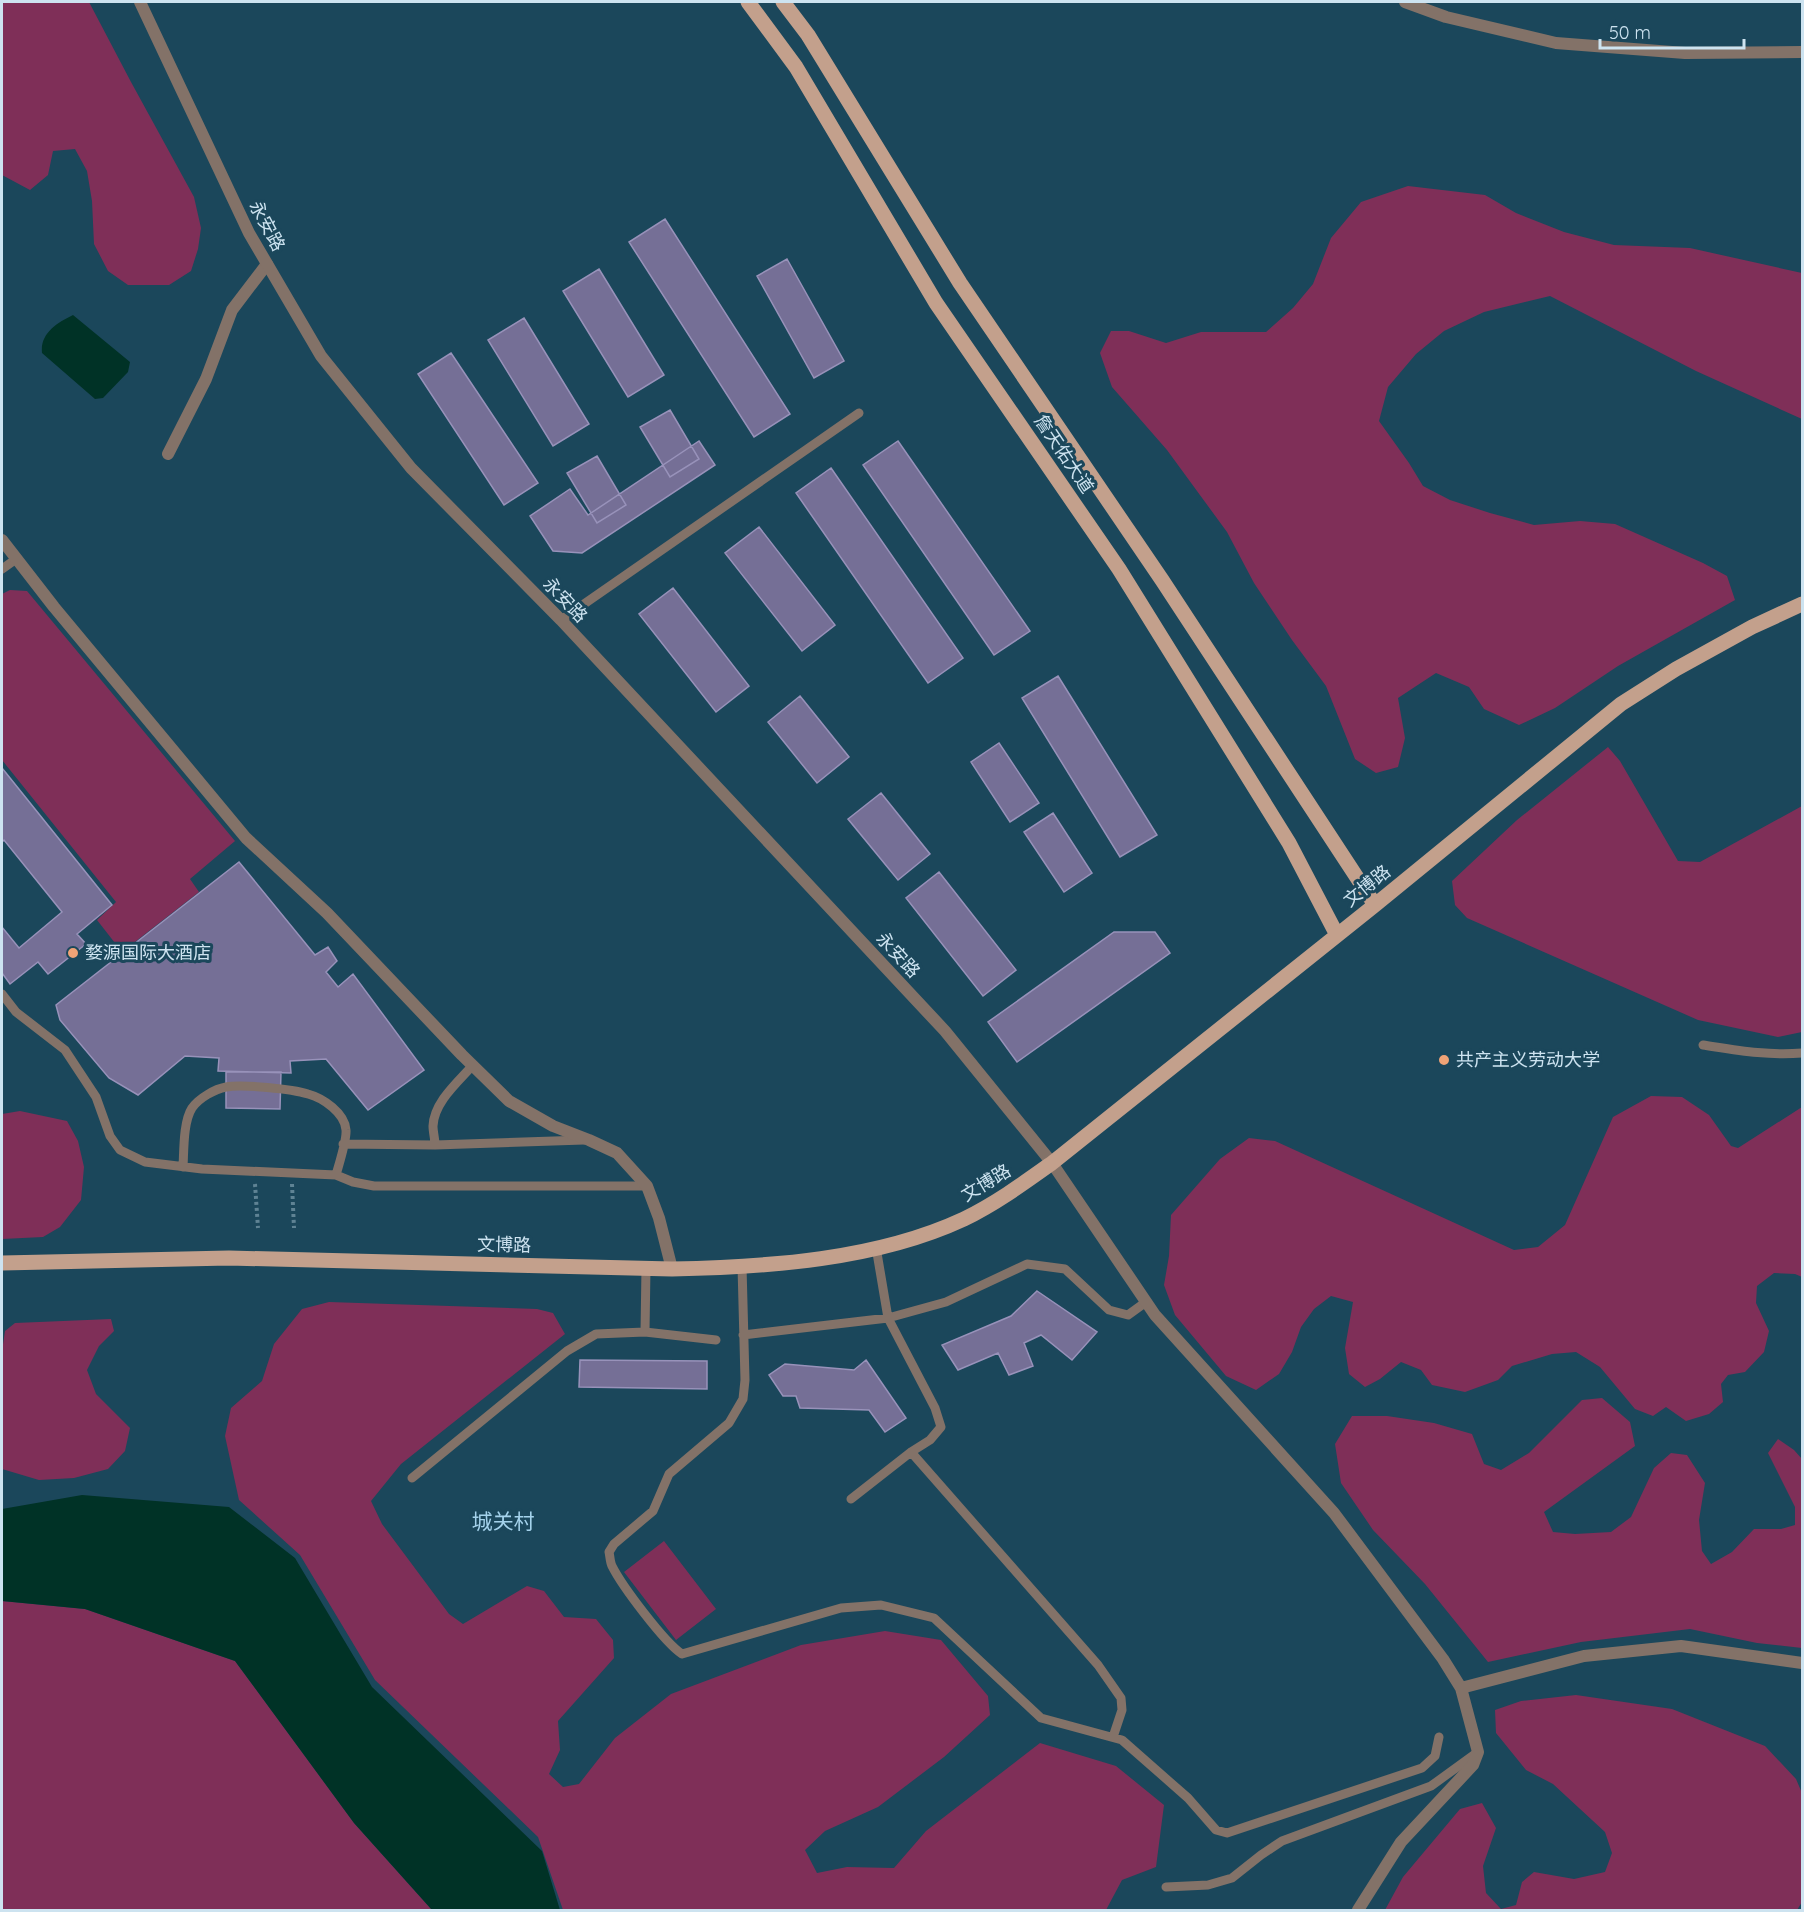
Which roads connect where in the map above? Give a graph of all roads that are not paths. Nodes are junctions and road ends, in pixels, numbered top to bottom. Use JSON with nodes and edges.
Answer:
{"nodes":[{"id":1,"x":140,"y":2,"type":"edge"},
{"id":2,"x":748,"y":2,"type":"edge"},
{"id":3,"x":783,"y":2,"type":"edge"},
{"id":4,"x":1405,"y":2,"type":"edge"},
{"id":5,"x":1803,"y":52,"type":"edge"},
{"id":6,"x":267,"y":264,"type":"junction"},
{"id":7,"x":859,"y":413,"type":"dead end"},
{"id":8,"x":168,"y":454,"type":"dead end"},
{"id":9,"x":2,"y":540,"type":"edge"},
{"id":10,"x":16,"y":559,"type":"junction"},
{"id":11,"x":2,"y":569,"type":"edge"},
{"id":12,"x":1803,"y":604,"type":"edge"},
{"id":13,"x":561,"y":620,"type":"junction"},
{"id":14,"x":1375,"y":906,"type":"junction"},
{"id":15,"x":1337,"y":935,"type":"junction"},
{"id":16,"x":2,"y":994,"type":"edge"},
{"id":17,"x":1702,"y":1045,"type":"dead end"},
{"id":18,"x":1803,"y":1053,"type":"edge"},
{"id":19,"x":473,"y":1065,"type":"junction"},
{"id":20,"x":589,"y":1140,"type":"junction"},
{"id":21,"x":344,"y":1144,"type":"junction"},
{"id":22,"x":435,"y":1145,"type":"junction"},
{"id":23,"x":1052,"y":1162,"type":"junction"},
{"id":24,"x":183,"y":1167,"type":"junction"},
{"id":25,"x":336,"y":1174,"type":"junction"},
{"id":26,"x":647,"y":1186,"type":"junction"},
{"id":27,"x":876,"y":1247,"type":"junction"},
{"id":28,"x":2,"y":1263,"type":"edge"},
{"id":29,"x":742,"y":1266,"type":"junction"},
{"id":30,"x":646,"y":1268,"type":"junction"},
{"id":31,"x":672,"y":1269,"type":"junction"},
{"id":32,"x":1146,"y":1302,"type":"junction"},
{"id":33,"x":888,"y":1318,"type":"junction"},
{"id":34,"x":645,"y":1332,"type":"junction"},
{"id":35,"x":743,"y":1335,"type":"junction"},
{"id":36,"x":716,"y":1340,"type":"dead end"},
{"id":37,"x":911,"y":1452,"type":"junction"},
{"id":38,"x":412,"y":1478,"type":"dead end"},
{"id":39,"x":851,"y":1499,"type":"dead end"},
{"id":40,"x":1803,"y":1663,"type":"edge"},
{"id":41,"x":1461,"y":1688,"type":"junction"},
{"id":42,"x":1113,"y":1737,"type":"junction"},
{"id":43,"x":1438,"y":1737,"type":"dead end"},
{"id":44,"x":1478,"y":1752,"type":"junction"},
{"id":45,"x":1166,"y":1887,"type":"dead end"},
{"id":46,"x":1358,"y":1911,"type":"edge"}],
"edges":[{"from":1,"to":6,"type":"street","name":"永安路"},
{"from":2,"to":15,"type":"main road","name":"詹天佑大道"},
{"from":3,"to":14,"type":"main road","name":"詹天佑大道"},
{"from":4,"to":5,"type":"street"},
{"from":6,"to":8,"type":"street"},
{"from":6,"to":13,"type":"street","name":"永安路"},
{"from":7,"to":13,"type":"lane"},
{"from":9,"to":10,"type":"street"},
{"from":10,"to":11,"type":"lane"},
{"from":10,"to":19,"type":"street"},
{"from":12,"to":14,"type":"main road","name":"文博路"},
{"from":13,"to":23,"type":"street","name":"永安路"},
{"from":14,"to":15,"type":"main road","name":"文博路"},
{"from":15,"to":23,"type":"main road","name":"文博路"},
{"from":16,"to":24,"type":"lane"},
{"from":17,"to":18,"type":"lane"},
{"from":19,"to":20,"type":"street"},
{"from":19,"to":22,"type":"lane"},
{"from":20,"to":22,"type":"lane"},
{"from":20,"to":26,"type":"street"},
{"from":21,"to":22,"type":"lane"},
{"from":21,"to":24,"type":"lane"},
{"from":21,"to":25,"type":"lane"},
{"from":23,"to":27,"type":"main road","name":"文博路"},
{"from":23,"to":32,"type":"street","name":"永安路"},
{"from":24,"to":25,"type":"lane"},
{"from":25,"to":26,"type":"lane"},
{"from":26,"to":31,"type":"street"},
{"from":27,"to":29,"type":"main road","name":"文博路"},
{"from":27,"to":33,"type":"lane"},
{"from":28,"to":30,"type":"main road","name":"文博路"},
{"from":29,"to":31,"type":"main road","name":"文博路"},
{"from":29,"to":35,"type":"lane"},
{"from":30,"to":31,"type":"main road","name":"文博路"},
{"from":30,"to":34,"type":"lane"},
{"from":32,"to":33,"type":"lane"},
{"from":32,"to":41,"type":"street","name":"永安路"},
{"from":33,"to":35,"type":"lane"},
{"from":33,"to":37,"type":"lane"},
{"from":34,"to":36,"type":"lane"},
{"from":34,"to":38,"type":"lane"},
{"from":35,"to":42,"type":"lane"},
{"from":37,"to":39,"type":"lane"},
{"from":37,"to":42,"type":"lane"},
{"from":40,"to":41,"type":"street"},
{"from":41,"to":44,"type":"street","name":"永安路"},
{"from":42,"to":43,"type":"lane"},
{"from":44,"to":45,"type":"lane"},
{"from":44,"to":46,"type":"street"}]}
